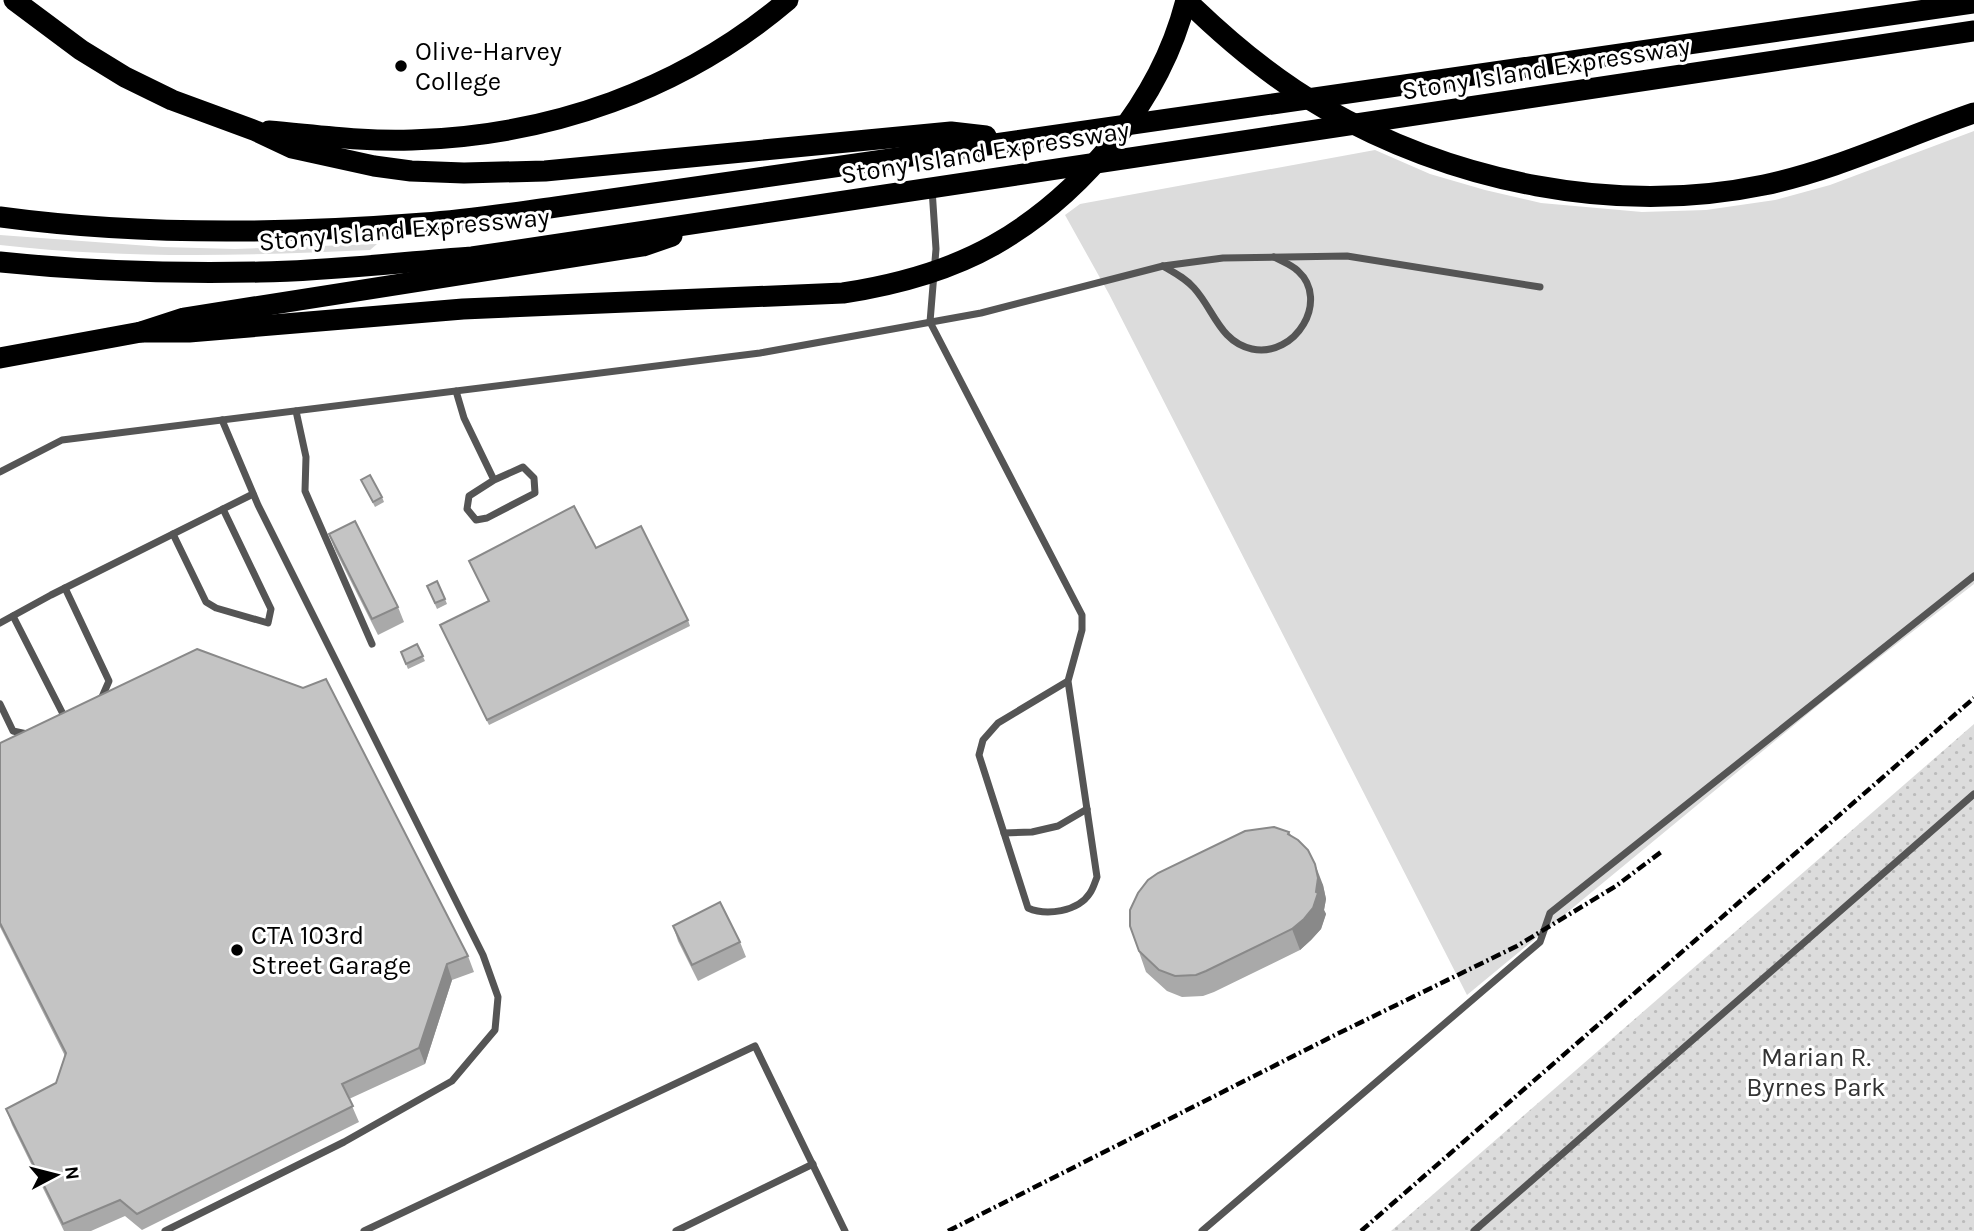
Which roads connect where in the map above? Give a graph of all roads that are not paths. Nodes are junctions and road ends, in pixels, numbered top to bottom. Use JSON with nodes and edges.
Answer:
{"nodes":[{"id":1,"x":15,"y":0,"type":"edge"},
{"id":2,"x":788,"y":0,"type":"edge"},
{"id":3,"x":1186,"y":0,"type":"edge"},
{"id":4,"x":1974,"y":3,"type":"edge"},
{"id":5,"x":1974,"y":31,"type":"edge"},
{"id":6,"x":1585,"y":60,"type":"junction"},
{"id":7,"x":1589,"y":90,"type":"junction"},
{"id":8,"x":1974,"y":113,"type":"edge"},
{"id":9,"x":256,"y":131,"type":"junction"},
{"id":10,"x":1016,"y":140,"type":"junction"},
{"id":11,"x":932,"y":189,"type":"junction"},
{"id":12,"x":0,"y":217,"type":"edge"},
{"id":13,"x":715,"y":220,"type":"junction"},
{"id":14,"x":1273,"y":257,"type":"junction"},
{"id":15,"x":0,"y":262,"type":"edge"},
{"id":16,"x":1163,"y":266,"type":"junction"},
{"id":17,"x":1540,"y":287,"type":"dead end"},
{"id":18,"x":930,"y":322,"type":"junction"},
{"id":19,"x":141,"y":332,"type":"junction"},
{"id":20,"x":3,"y":357,"type":"edge"},
{"id":21,"x":456,"y":391,"type":"junction"},
{"id":22,"x":296,"y":411,"type":"junction"},
{"id":23,"x":222,"y":420,"type":"junction"},
{"id":24,"x":0,"y":471,"type":"edge"},
{"id":25,"x":494,"y":480,"type":"junction"},
{"id":26,"x":253,"y":494,"type":"junction"},
{"id":27,"x":223,"y":509,"type":"junction"},
{"id":28,"x":173,"y":534,"type":"junction"},
{"id":29,"x":1974,"y":576,"type":"edge"},
{"id":30,"x":65,"y":588,"type":"junction"},
{"id":31,"x":13,"y":616,"type":"junction"},
{"id":32,"x":0,"y":623,"type":"edge"},
{"id":33,"x":372,"y":644,"type":"dead end"},
{"id":34,"x":1068,"y":681,"type":"junction"},
{"id":35,"x":93,"y":702,"type":"edge"},
{"id":36,"x":0,"y":704,"type":"edge"},
{"id":37,"x":73,"y":712,"type":"edge"},
{"id":38,"x":64,"y":716,"type":"junction"},
{"id":39,"x":54,"y":721,"type":"edge"},
{"id":40,"x":35,"y":730,"type":"edge"},
{"id":41,"x":1974,"y":794,"type":"edge"},
{"id":42,"x":1087,"y":809,"type":"junction"},
{"id":43,"x":1004,"y":833,"type":"junction"},
{"id":44,"x":813,"y":1164,"type":"junction"},
{"id":45,"x":165,"y":1231,"type":"edge"},
{"id":46,"x":363,"y":1231,"type":"edge"},
{"id":47,"x":676,"y":1231,"type":"edge"},
{"id":48,"x":845,"y":1231,"type":"edge"},
{"id":49,"x":1202,"y":1231,"type":"edge"},
{"id":50,"x":1474,"y":1231,"type":"edge"}],
"edges":[{"from":1,"to":9,"type":"highway"},
{"from":2,"to":9,"type":"highway"},
{"from":3,"to":8,"type":"highway"},
{"from":3,"to":19,"type":"highway"},
{"from":4,"to":6,"type":"highway","name":"Stony Island Expressway"},
{"from":5,"to":7,"type":"highway","name":"Stony Island Expressway"},
{"from":6,"to":7,"type":"lane"},
{"from":6,"to":10,"type":"highway","name":"Stony Island Expressway"},
{"from":7,"to":11,"type":"highway","name":"Stony Island Expressway"},
{"from":9,"to":10,"type":"highway"},
{"from":10,"to":12,"type":"highway","name":"Stony Island Expressway"},
{"from":11,"to":13,"type":"highway","name":"Stony Island Expressway"},
{"from":11,"to":18,"type":"lane"},
{"from":13,"to":15,"type":"highway","name":"Stony Island Expressway"},
{"from":13,"to":19,"type":"highway"},
{"from":14,"to":16,"type":"lane"},
{"from":14,"to":16,"type":"lane"},
{"from":14,"to":17,"type":"lane"},
{"from":16,"to":18,"type":"lane"},
{"from":18,"to":21,"type":"lane"},
{"from":18,"to":34,"type":"lane"},
{"from":19,"to":20,"type":"highway"},
{"from":21,"to":22,"type":"lane"},
{"from":21,"to":25,"type":"lane"},
{"from":22,"to":23,"type":"lane"},
{"from":22,"to":33,"type":"lane"},
{"from":23,"to":24,"type":"lane"},
{"from":23,"to":26,"type":"lane"},
{"from":25,"to":25,"type":"lane"},
{"from":26,"to":27,"type":"lane"},
{"from":26,"to":45,"type":"lane"},
{"from":27,"to":28,"type":"lane"},
{"from":27,"to":28,"type":"lane"},
{"from":28,"to":30,"type":"lane"},
{"from":29,"to":49,"type":"lane"},
{"from":30,"to":31,"type":"lane"},
{"from":30,"to":35,"type":"lane"},
{"from":31,"to":32,"type":"lane"},
{"from":31,"to":38,"type":"lane"},
{"from":34,"to":42,"type":"lane"},
{"from":34,"to":43,"type":"lane"},
{"from":36,"to":40,"type":"lane"},
{"from":37,"to":38,"type":"lane"},
{"from":38,"to":39,"type":"lane"},
{"from":41,"to":50,"type":"lane"},
{"from":42,"to":43,"type":"lane"},
{"from":42,"to":43,"type":"lane"},
{"from":44,"to":46,"type":"lane"},
{"from":44,"to":47,"type":"lane"},
{"from":44,"to":48,"type":"lane"}]}
